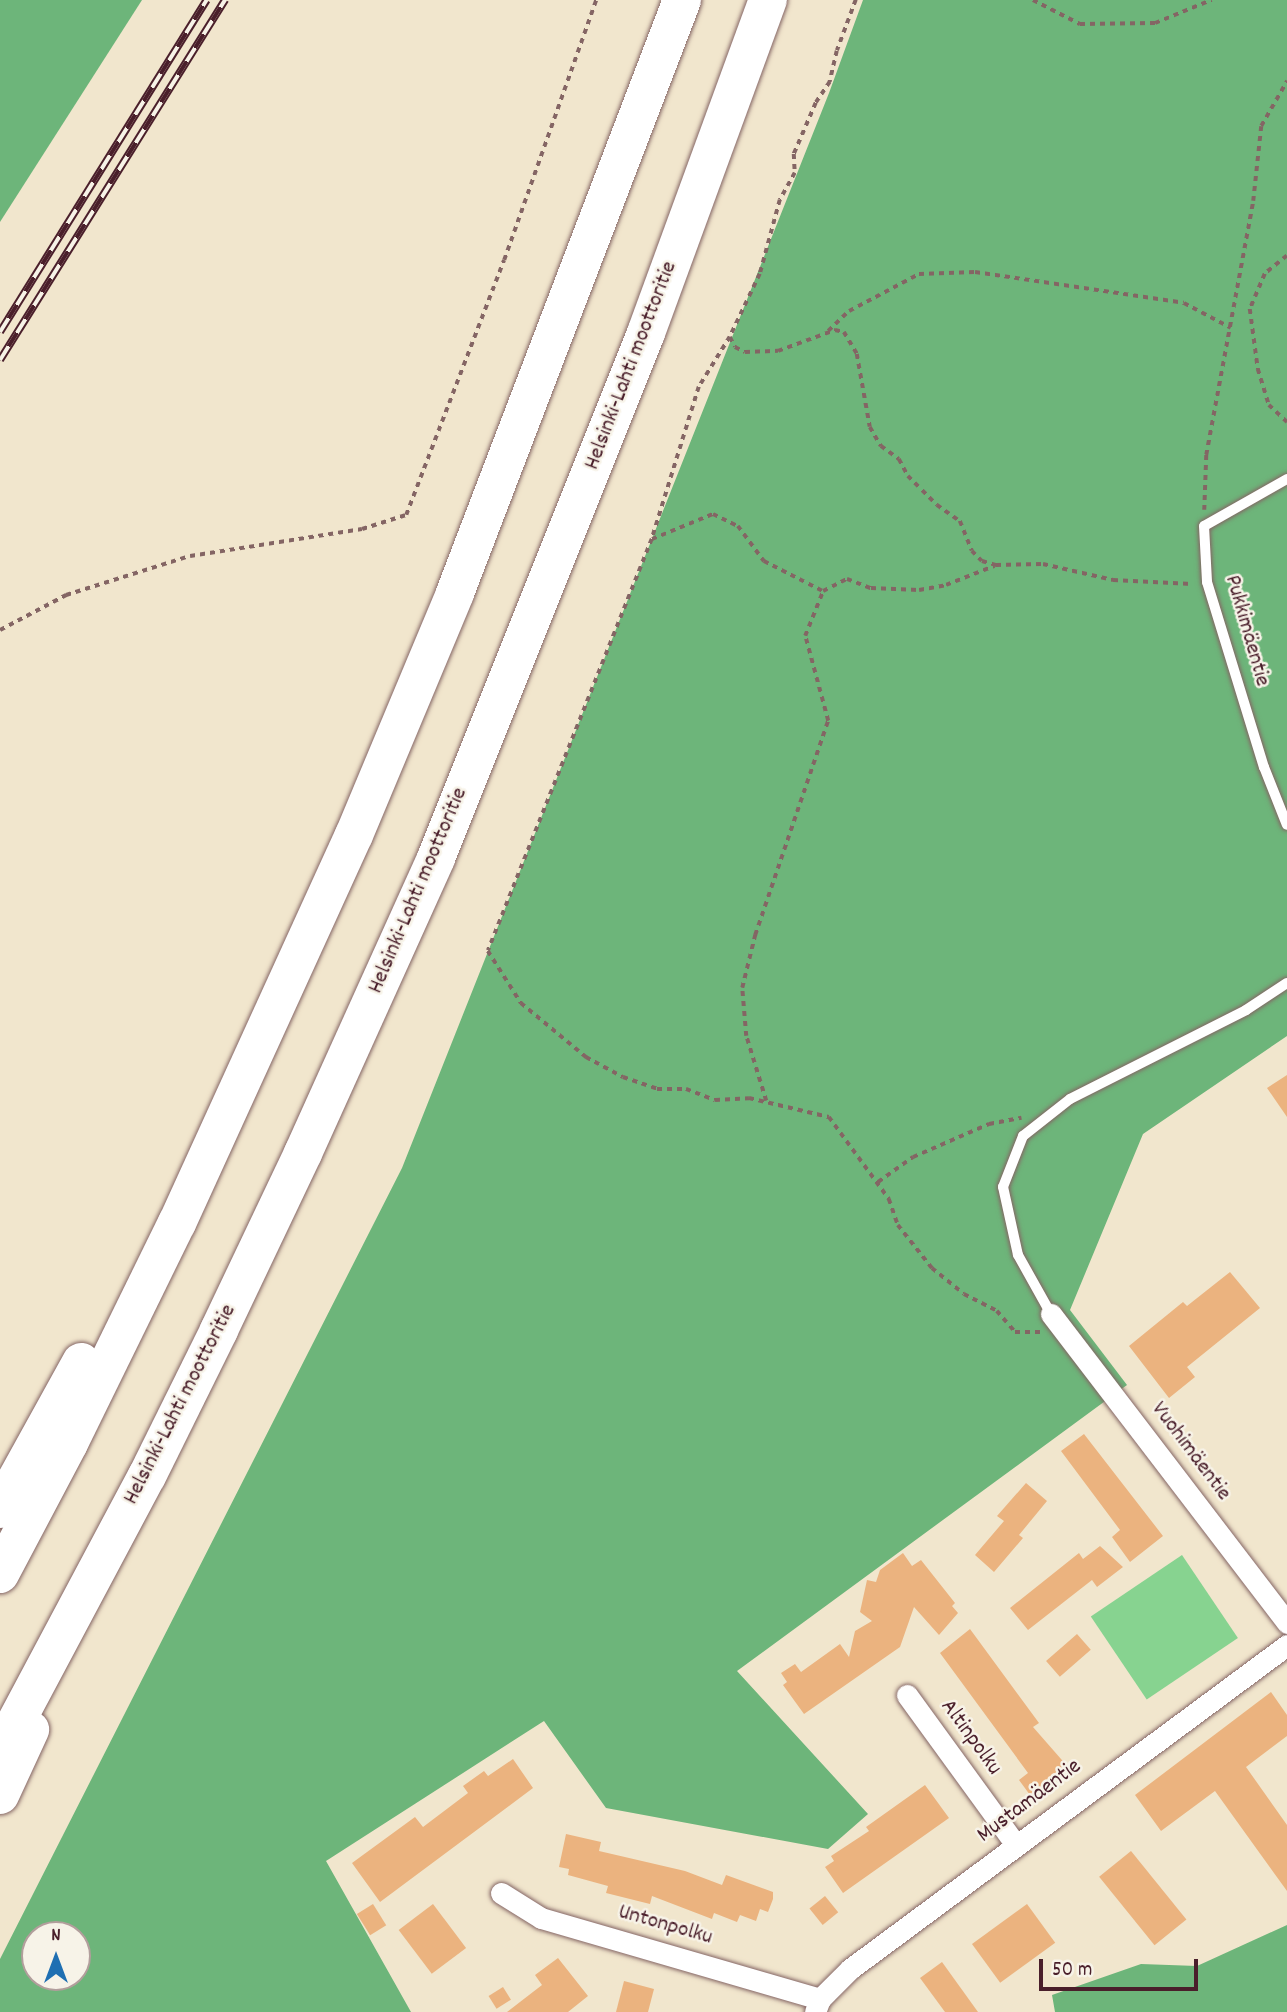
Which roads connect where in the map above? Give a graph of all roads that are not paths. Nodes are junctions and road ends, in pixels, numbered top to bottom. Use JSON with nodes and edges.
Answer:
{"nodes":[{"id":1,"x":682,"y":0,"type":"edge"},
{"id":2,"x":768,"y":0,"type":"edge"},
{"id":3,"x":1287,"y":479,"type":"edge"},
{"id":4,"x":1287,"y":825,"type":"edge"},
{"id":5,"x":1287,"y":983,"type":"edge"},
{"id":6,"x":177,"y":1223,"type":"junction"},
{"id":7,"x":1055,"y":1320,"type":"joint"},
{"id":8,"x":147,"y":1476,"type":"junction"},
{"id":9,"x":0,"y":1509,"type":"edge"},
{"id":10,"x":0,"y":1574,"type":"edge"},
{"id":11,"x":1287,"y":1623,"type":"edge"},
{"id":12,"x":1287,"y":1645,"type":"edge"},
{"id":13,"x":906,"y":1695,"type":"dead end"},
{"id":14,"x":0,"y":1752,"type":"edge"},
{"id":15,"x":0,"y":1795,"type":"edge"},
{"id":16,"x":1016,"y":1845,"type":"junction"},
{"id":17,"x":501,"y":1894,"type":"dead end"},
{"id":18,"x":818,"y":2005,"type":"edge"}],
"edges":[{"from":1,"to":6,"type":"highway"},
{"from":2,"to":8,"type":"highway","name":"Helsinki-Lahti moottoritie"},
{"from":3,"to":4,"type":"lane","name":"Pukkimäentie"},
{"from":5,"to":7,"type":"lane"},
{"from":6,"to":9,"type":"highway"},
{"from":6,"to":10,"type":"highway"},
{"from":7,"to":11,"type":"street","name":"Vuohimäentie"},
{"from":8,"to":14,"type":"highway","name":"Helsinki-Lahti moottoritie"},
{"from":8,"to":15,"type":"highway"},
{"from":12,"to":16,"type":"street","name":"Mustamäentie"},
{"from":13,"to":16,"type":"street","name":"Altinpolku"},
{"from":16,"to":18,"type":"street","name":"Mustamäentie"},
{"from":17,"to":18,"type":"street","name":"Untonpolku"}]}
